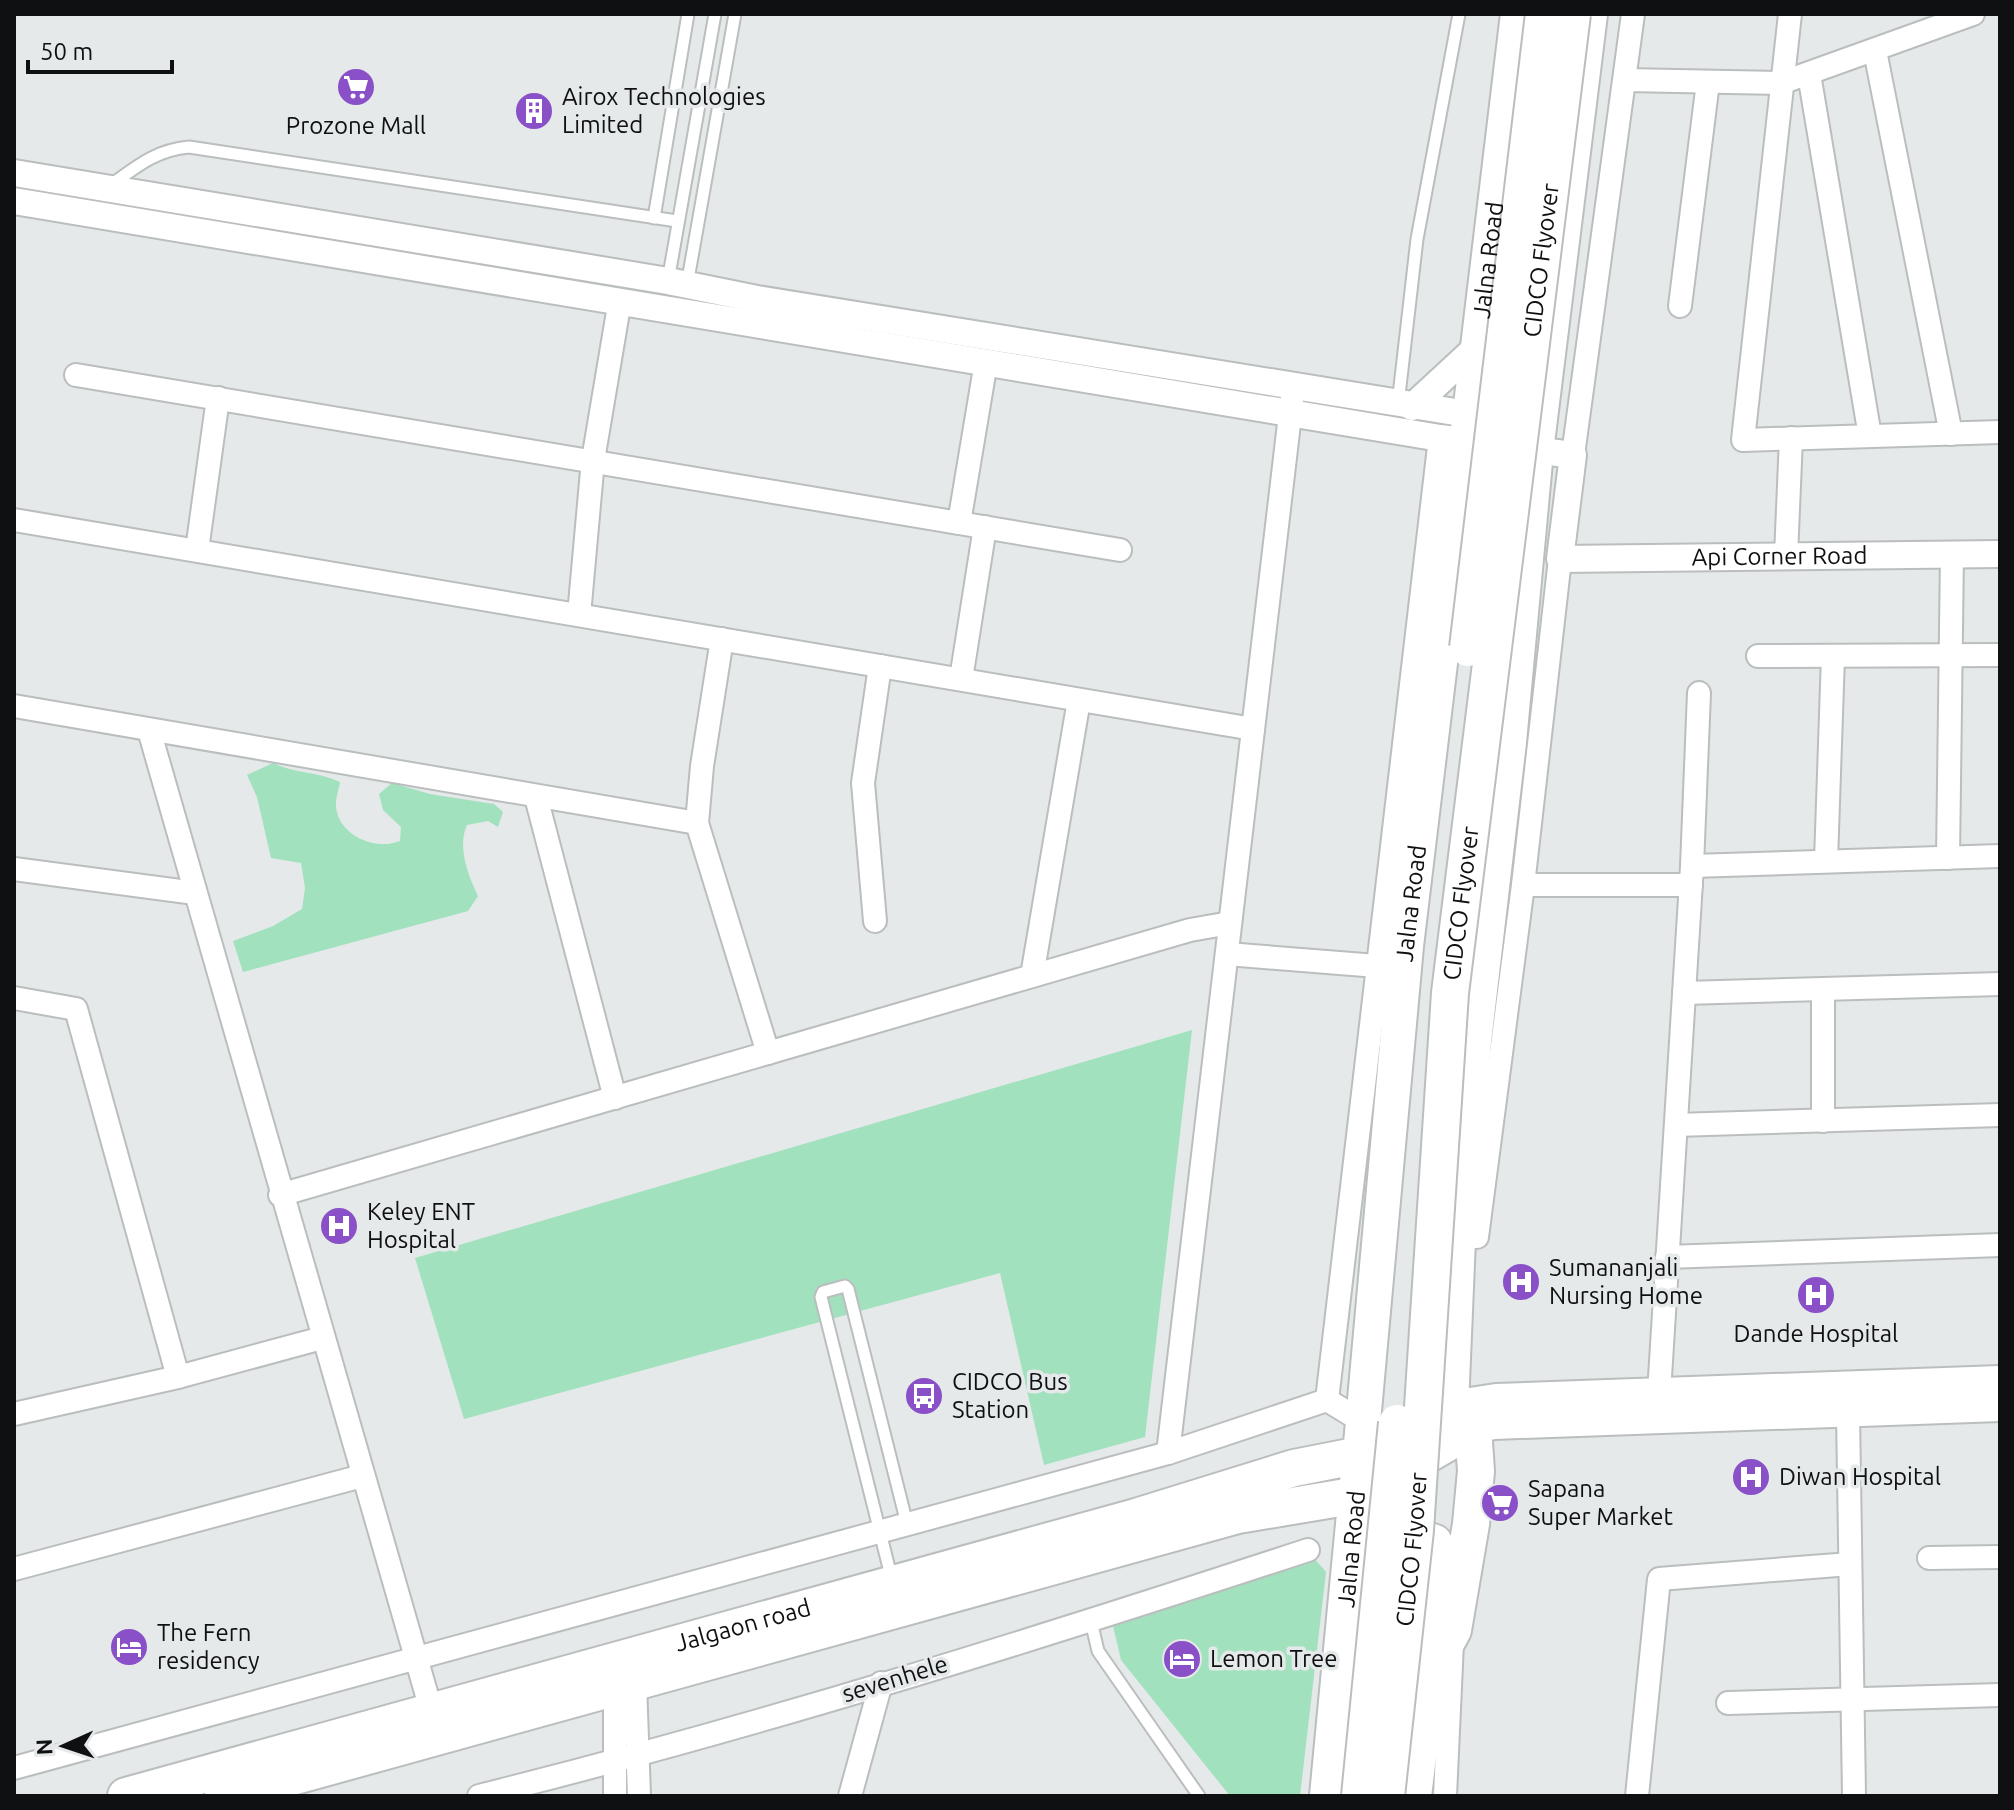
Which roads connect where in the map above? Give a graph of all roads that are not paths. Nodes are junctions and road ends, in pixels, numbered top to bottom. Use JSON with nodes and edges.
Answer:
{"nodes":[{"id":1,"x":688,"y":14,"type":"edge"},
{"id":2,"x":715,"y":14,"type":"edge"},
{"id":3,"x":735,"y":14,"type":"edge"},
{"id":4,"x":1459,"y":14,"type":"edge"},
{"id":5,"x":1518,"y":14,"type":"edge"},
{"id":6,"x":1544,"y":14,"type":"edge"},
{"id":7,"x":1572,"y":14,"type":"edge"},
{"id":8,"x":1590,"y":14,"type":"edge"},
{"id":9,"x":1633,"y":14,"type":"edge"},
{"id":10,"x":1790,"y":14,"type":"edge"},
{"id":11,"x":1973,"y":14,"type":"edge"},
{"id":12,"x":1875,"y":51,"type":"junction"},
{"id":13,"x":1809,"y":74,"type":"junction"},
{"id":14,"x":1625,"y":80,"type":"junction"},
{"id":15,"x":1708,"y":82,"type":"junction"},
{"id":16,"x":1781,"y":83,"type":"junction"},
{"id":17,"x":14,"y":173,"type":"edge"},
{"id":18,"x":106,"y":189,"type":"junction"},
{"id":19,"x":14,"y":201,"type":"edge"},
{"id":20,"x":654,"y":218,"type":"junction"},
{"id":21,"x":677,"y":221,"type":"junction"},
{"id":22,"x":675,"y":296,"type":"junction"},
{"id":23,"x":620,"y":300,"type":"junction"},
{"id":24,"x":1680,"y":306,"type":"dead end"},
{"id":25,"x":1478,"y":346,"type":"junction"},
{"id":26,"x":986,"y":362,"type":"junction"},
{"id":27,"x":76,"y":375,"type":"dead end"},
{"id":28,"x":1293,"y":385,"type":"junction"},
{"id":29,"x":218,"y":398,"type":"junction"},
{"id":30,"x":1405,"y":406,"type":"junction"},
{"id":31,"x":1290,"y":413,"type":"junction"},
{"id":32,"x":1458,"y":432,"type":"junction"},
{"id":33,"x":2000,"y":432,"type":"edge"},
{"id":34,"x":1951,"y":434,"type":"junction"},
{"id":35,"x":1870,"y":436,"type":"junction"},
{"id":36,"x":1538,"y":437,"type":"junction"},
{"id":37,"x":1791,"y":438,"type":"junction"},
{"id":38,"x":1573,"y":455,"type":"junction"},
{"id":39,"x":593,"y":460,"type":"junction"},
{"id":40,"x":14,"y":520,"type":"edge"},
{"id":41,"x":959,"y":523,"type":"junction"},
{"id":42,"x":985,"y":527,"type":"junction"},
{"id":43,"x":197,"y":550,"type":"junction"},
{"id":44,"x":1120,"y":550,"type":"dead end"},
{"id":45,"x":1952,"y":554,"type":"junction"},
{"id":46,"x":2000,"y":554,"type":"edge"},
{"id":47,"x":1786,"y":556,"type":"junction"},
{"id":48,"x":1560,"y":559,"type":"junction"},
{"id":49,"x":579,"y":615,"type":"junction"},
{"id":50,"x":722,"y":639,"type":"junction"},
{"id":51,"x":1951,"y":655,"type":"junction"},
{"id":52,"x":2000,"y":655,"type":"edge"},
{"id":53,"x":1758,"y":656,"type":"dead end"},
{"id":54,"x":1833,"y":656,"type":"junction"},
{"id":55,"x":880,"y":666,"type":"junction"},
{"id":56,"x":961,"y":679,"type":"junction"},
{"id":57,"x":1699,"y":693,"type":"dead end"},
{"id":58,"x":1079,"y":700,"type":"junction"},
{"id":59,"x":14,"y":706,"type":"edge"},
{"id":60,"x":1253,"y":729,"type":"junction"},
{"id":61,"x":149,"y":730,"type":"junction"},
{"id":62,"x":536,"y":797,"type":"junction"},
{"id":63,"x":697,"y":823,"type":"junction"},
{"id":64,"x":2000,"y":856,"type":"edge"},
{"id":65,"x":1948,"y":858,"type":"junction"},
{"id":66,"x":1826,"y":861,"type":"junction"},
{"id":67,"x":14,"y":869,"type":"edge"},
{"id":68,"x":1691,"y":876,"type":"junction"},
{"id":69,"x":1523,"y":885,"type":"junction"},
{"id":70,"x":195,"y":893,"type":"junction"},
{"id":71,"x":875,"y":921,"type":"dead end"},
{"id":72,"x":1230,"y":923,"type":"junction"},
{"id":73,"x":1227,"y":954,"type":"junction"},
{"id":74,"x":1377,"y":966,"type":"junction"},
{"id":75,"x":1032,"y":976,"type":"junction"},
{"id":76,"x":2000,"y":984,"type":"edge"},
{"id":77,"x":1823,"y":989,"type":"junction"},
{"id":78,"x":1684,"y":993,"type":"junction"},
{"id":79,"x":14,"y":998,"type":"edge"},
{"id":80,"x":768,"y":1053,"type":"junction"},
{"id":81,"x":615,"y":1098,"type":"junction"},
{"id":82,"x":2000,"y":1115,"type":"edge"},
{"id":83,"x":1823,"y":1121,"type":"junction"},
{"id":84,"x":1676,"y":1125,"type":"junction"},
{"id":85,"x":280,"y":1195,"type":"junction"},
{"id":86,"x":1477,"y":1237,"type":"dead end"},
{"id":87,"x":2000,"y":1245,"type":"edge"},
{"id":88,"x":1667,"y":1257,"type":"junction"},
{"id":89,"x":322,"y":1338,"type":"junction"},
{"id":90,"x":178,"y":1377,"type":"junction"},
{"id":91,"x":2000,"y":1381,"type":"edge"},
{"id":92,"x":1659,"y":1393,"type":"junction"},
{"id":93,"x":1327,"y":1400,"type":"junction"},
{"id":94,"x":2000,"y":1406,"type":"edge"},
{"id":95,"x":1848,"y":1412,"type":"junction"},
{"id":96,"x":14,"y":1414,"type":"edge"},
{"id":97,"x":1462,"y":1417,"type":"junction"},
{"id":98,"x":1362,"y":1438,"type":"junction"},
{"id":99,"x":1168,"y":1453,"type":"junction"},
{"id":100,"x":362,"y":1476,"type":"junction"},
{"id":101,"x":1358,"y":1495,"type":"junction"},
{"id":102,"x":907,"y":1524,"type":"junction"},
{"id":103,"x":878,"y":1532,"type":"junction"},
{"id":104,"x":1308,"y":1550,"type":"dead end"},
{"id":105,"x":1352,"y":1551,"type":"junction"},
{"id":106,"x":2000,"y":1557,"type":"edge"},
{"id":107,"x":1929,"y":1558,"type":"dead end"},
{"id":108,"x":1850,"y":1564,"type":"junction"},
{"id":109,"x":14,"y":1569,"type":"edge"},
{"id":110,"x":896,"y":1597,"type":"junction"},
{"id":111,"x":1091,"y":1621,"type":"junction"},
{"id":112,"x":1453,"y":1630,"type":"junction"},
{"id":113,"x":416,"y":1658,"type":"junction"},
{"id":114,"x":1428,"y":1676,"type":"junction"},
{"id":115,"x":881,"y":1683,"type":"junction"},
{"id":116,"x":625,"y":1686,"type":"junction"},
{"id":117,"x":2000,"y":1695,"type":"edge"},
{"id":118,"x":1853,"y":1700,"type":"junction"},
{"id":119,"x":1728,"y":1703,"type":"dead end"},
{"id":120,"x":435,"y":1724,"type":"junction"},
{"id":121,"x":638,"y":1755,"type":"junction"},
{"id":122,"x":614,"y":1762,"type":"junction"},
{"id":123,"x":14,"y":1768,"type":"edge"},
{"id":124,"x":126,"y":1796,"type":"edge"},
{"id":125,"x":223,"y":1796,"type":"edge"},
{"id":126,"x":479,"y":1796,"type":"edge"},
{"id":127,"x":615,"y":1796,"type":"edge"},
{"id":128,"x":639,"y":1796,"type":"edge"},
{"id":129,"x":850,"y":1796,"type":"edge"},
{"id":130,"x":1199,"y":1796,"type":"edge"},
{"id":131,"x":1328,"y":1796,"type":"edge"},
{"id":132,"x":1360,"y":1796,"type":"edge"},
{"id":133,"x":1386,"y":1796,"type":"edge"},
{"id":134,"x":1413,"y":1796,"type":"edge"},
{"id":135,"x":1445,"y":1796,"type":"edge"},
{"id":136,"x":1637,"y":1796,"type":"edge"},
{"id":137,"x":1854,"y":1796,"type":"edge"}],
"edges":[{"from":1,"to":20,"type":"lane"},
{"from":2,"to":21,"type":"lane"},
{"from":3,"to":22,"type":"lane"},
{"from":4,"to":30,"type":"lane"},
{"from":5,"to":25,"type":"main road","name":"Jalna Road"},
{"from":6,"to":132,"type":"highway","name":"CIDCO Flyover","bridge":true},
{"from":7,"to":133,"type":"highway","name":"CIDCO Flyover","bridge":true},
{"from":8,"to":36,"type":"main road"},
{"from":9,"to":14,"type":"street"},
{"from":10,"to":16,"type":"street"},
{"from":11,"to":12,"type":"street"},
{"from":12,"to":13,"type":"street"},
{"from":12,"to":34,"type":"street"},
{"from":13,"to":16,"type":"street"},
{"from":13,"to":35,"type":"street"},
{"from":14,"to":15,"type":"street"},
{"from":14,"to":38,"type":"street"},
{"from":15,"to":16,"type":"street"},
{"from":15,"to":24,"type":"street"},
{"from":16,"to":37,"type":"street"},
{"from":17,"to":18,"type":"street"},
{"from":18,"to":20,"type":"lane"},
{"from":18,"to":22,"type":"street"},
{"from":19,"to":23,"type":"street"},
{"from":20,"to":21,"type":"lane"},
{"from":21,"to":22,"type":"lane"},
{"from":22,"to":23,"type":"street"},
{"from":22,"to":26,"type":"street"},
{"from":22,"to":28,"type":"street"},
{"from":23,"to":39,"type":"street"},
{"from":25,"to":30,"type":"street"},
{"from":25,"to":32,"type":"main road","name":"Jalna Road"},
{"from":26,"to":31,"type":"street"},
{"from":26,"to":41,"type":"street"},
{"from":27,"to":29,"type":"street"},
{"from":28,"to":30,"type":"street"},
{"from":28,"to":31,"type":"street"},
{"from":29,"to":39,"type":"street"},
{"from":29,"to":43,"type":"street"},
{"from":30,"to":32,"type":"street"},
{"from":31,"to":32,"type":"street"},
{"from":31,"to":60,"type":"street"},
{"from":32,"to":36,"type":"street"},
{"from":32,"to":74,"type":"street"},
{"from":32,"to":98,"type":"main road","name":"Jalna Road"},
{"from":33,"to":34,"type":"street"},
{"from":34,"to":35,"type":"street"},
{"from":35,"to":37,"type":"street"},
{"from":36,"to":38,"type":"street"},
{"from":36,"to":97,"type":"main road"},
{"from":37,"to":47,"type":"street"},
{"from":38,"to":48,"type":"street"},
{"from":39,"to":41,"type":"street"},
{"from":39,"to":49,"type":"street"},
{"from":40,"to":43,"type":"street"},
{"from":41,"to":42,"type":"street"},
{"from":42,"to":44,"type":"street"},
{"from":42,"to":56,"type":"street"},
{"from":43,"to":49,"type":"street"},
{"from":45,"to":46,"type":"street","name":"Api Corner Road"},
{"from":45,"to":47,"type":"street","name":"Api Corner Road"},
{"from":45,"to":51,"type":"street"},
{"from":47,"to":48,"type":"street","name":"Api Corner Road"},
{"from":48,"to":69,"type":"street"},
{"from":49,"to":50,"type":"street"},
{"from":50,"to":55,"type":"street"},
{"from":50,"to":63,"type":"street"},
{"from":51,"to":52,"type":"street"},
{"from":51,"to":54,"type":"street"},
{"from":51,"to":65,"type":"street"},
{"from":53,"to":54,"type":"street"},
{"from":54,"to":66,"type":"street"},
{"from":55,"to":56,"type":"street"},
{"from":55,"to":71,"type":"street"},
{"from":56,"to":58,"type":"street"},
{"from":57,"to":68,"type":"street"},
{"from":58,"to":60,"type":"street"},
{"from":58,"to":75,"type":"street"},
{"from":59,"to":61,"type":"street"},
{"from":60,"to":72,"type":"street"},
{"from":61,"to":62,"type":"street"},
{"from":61,"to":70,"type":"street"},
{"from":62,"to":63,"type":"street"},
{"from":62,"to":81,"type":"street"},
{"from":63,"to":80,"type":"street"},
{"from":64,"to":65,"type":"street"},
{"from":65,"to":66,"type":"street"},
{"from":66,"to":68,"type":"street"},
{"from":67,"to":70,"type":"street"},
{"from":68,"to":69,"type":"street"},
{"from":68,"to":78,"type":"street"},
{"from":69,"to":86,"type":"street"},
{"from":70,"to":85,"type":"street"},
{"from":72,"to":73,"type":"street"},
{"from":72,"to":75,"type":"street"},
{"from":73,"to":74,"type":"street"},
{"from":73,"to":99,"type":"street"},
{"from":74,"to":93,"type":"street"},
{"from":75,"to":80,"type":"street"},
{"from":76,"to":77,"type":"street"},
{"from":77,"to":78,"type":"street"},
{"from":77,"to":83,"type":"street"},
{"from":78,"to":84,"type":"street"},
{"from":79,"to":90,"type":"street"},
{"from":80,"to":81,"type":"street"},
{"from":81,"to":85,"type":"street"},
{"from":82,"to":83,"type":"street"},
{"from":83,"to":84,"type":"street"},
{"from":84,"to":88,"type":"street"},
{"from":85,"to":89,"type":"street"},
{"from":87,"to":88,"type":"street"},
{"from":88,"to":92,"type":"street"},
{"from":89,"to":90,"type":"street"},
{"from":89,"to":100,"type":"street"},
{"from":90,"to":96,"type":"street"},
{"from":91,"to":92,"type":"main road"},
{"from":92,"to":97,"type":"main road"},
{"from":93,"to":98,"type":"street"},
{"from":93,"to":99,"type":"street"},
{"from":94,"to":95,"type":"main road"},
{"from":95,"to":97,"type":"main road"},
{"from":95,"to":108,"type":"street"},
{"from":97,"to":98,"type":"highway","name":"Jalgaon road"},
{"from":97,"to":101,"type":"highway"},
{"from":97,"to":112,"type":"highway"},
{"from":98,"to":101,"type":"highway","name":"Jalna Road"},
{"from":98,"to":110,"type":"highway","name":"Jalgaon road"},
{"from":99,"to":102,"type":"street"},
{"from":100,"to":109,"type":"street"},
{"from":100,"to":113,"type":"street"},
{"from":101,"to":105,"type":"highway","name":"Jalna Road"},
{"from":101,"to":110,"type":"highway","name":"Jalgaon road"},
{"from":102,"to":103,"type":"street"},
{"from":102,"to":103,"type":"lane"},
{"from":103,"to":110,"type":"lane"},
{"from":103,"to":113,"type":"street"},
{"from":104,"to":111,"type":"street","name":"sevenhele"},
{"from":105,"to":114,"type":"main road"},
{"from":105,"to":131,"type":"highway","name":"Jalna Road"},
{"from":106,"to":107,"type":"street"},
{"from":108,"to":118,"type":"street"},
{"from":108,"to":136,"type":"street"},
{"from":110,"to":116,"type":"highway","name":"Jalgaon road"},
{"from":110,"to":120,"type":"highway","name":"Jalgaon road"},
{"from":111,"to":115,"type":"street","name":"sevenhele"},
{"from":111,"to":130,"type":"lane"},
{"from":112,"to":114,"type":"highway"},
{"from":112,"to":135,"type":"street"},
{"from":113,"to":120,"type":"street"},
{"from":113,"to":123,"type":"street"},
{"from":114,"to":134,"type":"highway"},
{"from":115,"to":121,"type":"street","name":"sevenhele"},
{"from":115,"to":129,"type":"street"},
{"from":116,"to":120,"type":"highway","name":"Jalgaon road"},
{"from":116,"to":121,"type":"street"},
{"from":116,"to":122,"type":"street"},
{"from":117,"to":118,"type":"street"},
{"from":118,"to":119,"type":"street"},
{"from":118,"to":137,"type":"street"},
{"from":120,"to":124,"type":"highway","name":"Jalgaon road"},
{"from":120,"to":125,"type":"highway","name":"Jalgaon road"},
{"from":121,"to":122,"type":"street","name":"sevenhele"},
{"from":121,"to":128,"type":"street"},
{"from":122,"to":126,"type":"street","name":"sevenhele"},
{"from":122,"to":127,"type":"street"}]}
